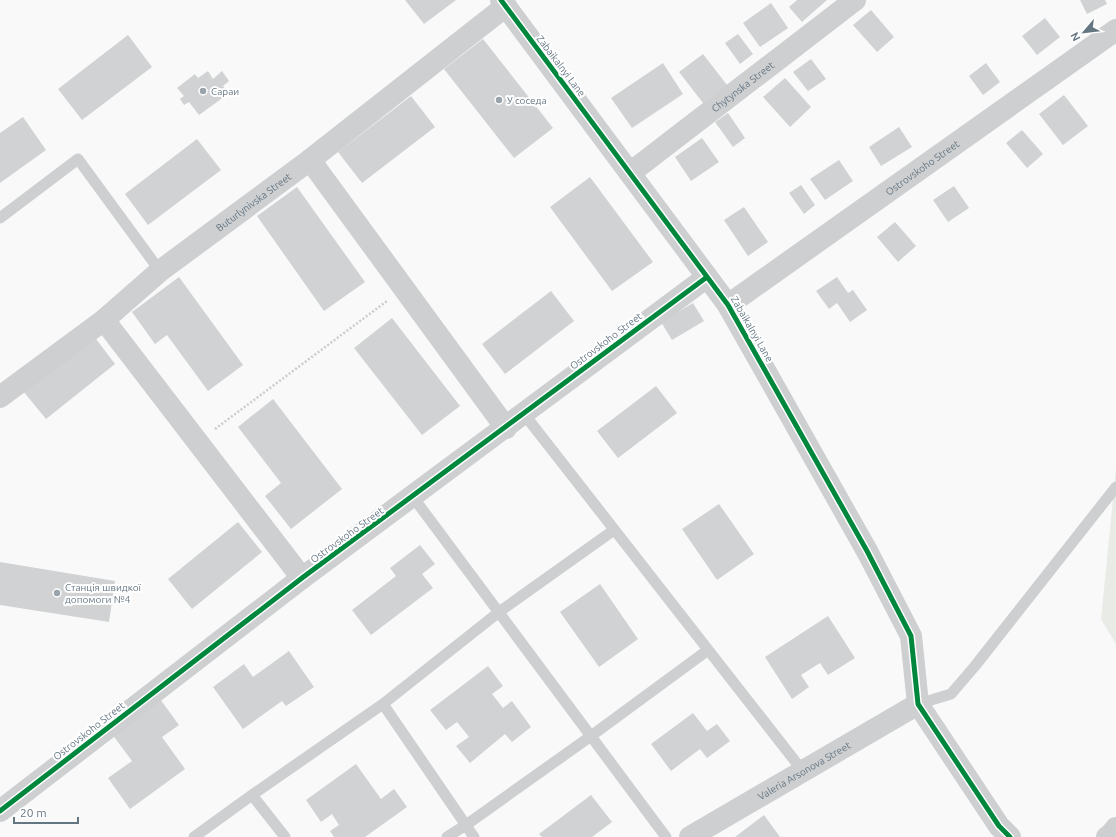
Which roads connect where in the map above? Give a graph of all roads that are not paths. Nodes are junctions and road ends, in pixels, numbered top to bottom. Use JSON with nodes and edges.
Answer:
{"nodes":[{"id":1,"x":855,"y":0,"type":"edge"},
{"id":2,"x":503,"y":3,"type":"edge"},
{"id":3,"x":1116,"y":30,"type":"edge"},
{"id":4,"x":310,"y":160,"type":"junction"},
{"id":5,"x":630,"y":173,"type":"junction"},
{"id":6,"x":0,"y":218,"type":"edge"},
{"id":7,"x":160,"y":271,"type":"junction"},
{"id":8,"x":707,"y":277,"type":"junction"},
{"id":9,"x":728,"y":305,"type":"junction"},
{"id":10,"x":104,"y":320,"type":"junction"},
{"id":11,"x":0,"y":397,"type":"edge"},
{"id":12,"x":524,"y":414,"type":"junction"},
{"id":13,"x":506,"y":428,"type":"junction"},
{"id":14,"x":1116,"y":487,"type":"edge"},
{"id":15,"x":413,"y":497,"type":"junction"},
{"id":16,"x":614,"y":530,"type":"junction"},
{"id":17,"x":302,"y":578,"type":"junction"},
{"id":18,"x":499,"y":612,"type":"junction"},
{"id":19,"x":708,"y":650,"type":"junction"},
{"id":20,"x":383,"y":704,"type":"junction"},
{"id":21,"x":918,"y":704,"type":"junction"},
{"id":22,"x":591,"y":736,"type":"junction"},
{"id":23,"x":802,"y":770,"type":"junction"},
{"id":24,"x":252,"y":795,"type":"junction"},
{"id":25,"x":0,"y":811,"type":"edge"},
{"id":26,"x":466,"y":826,"type":"junction"},
{"id":27,"x":1116,"y":828,"type":"edge"},
{"id":28,"x":1003,"y":833,"type":"edge"},
{"id":29,"x":194,"y":837,"type":"edge"},
{"id":30,"x":285,"y":837,"type":"edge"},
{"id":31,"x":447,"y":837,"type":"edge"},
{"id":32,"x":474,"y":837,"type":"edge"},
{"id":33,"x":666,"y":837,"type":"edge"},
{"id":34,"x":690,"y":837,"type":"edge"},
{"id":35,"x":1107,"y":837,"type":"edge"}],
"edges":[{"from":1,"to":5,"type":"street","name":"Chytynska Street"},
{"from":2,"to":4,"type":"street","name":"Buturlynivska Street"},
{"from":2,"to":5,"type":"street","name":"Zabaikalnyi Lane"},
{"from":3,"to":9,"type":"street","name":"Ostrovskoho Street"},
{"from":4,"to":7,"type":"street","name":"Buturlynivska Street"},
{"from":4,"to":13,"type":"street"},
{"from":5,"to":8,"type":"street","name":"Zabaikalnyi Lane"},
{"from":6,"to":7,"type":"lane"},
{"from":7,"to":10,"type":"street","name":"Buturlynivska Street"},
{"from":8,"to":9,"type":"street","name":"Zabaikalnyi Lane"},
{"from":8,"to":12,"type":"street","name":"Ostrovskoho Street"},
{"from":9,"to":21,"type":"street","name":"Zabaikalnyi Lane"},
{"from":10,"to":11,"type":"street","name":"Buturlynivska Street"},
{"from":10,"to":17,"type":"street"},
{"from":12,"to":13,"type":"street","name":"Ostrovskoho Street"},
{"from":12,"to":16,"type":"lane"},
{"from":13,"to":15,"type":"street","name":"Ostrovskoho Street"},
{"from":14,"to":21,"type":"lane"},
{"from":15,"to":17,"type":"street","name":"Ostrovskoho Street"},
{"from":15,"to":18,"type":"lane"},
{"from":16,"to":18,"type":"lane"},
{"from":16,"to":19,"type":"lane"},
{"from":17,"to":25,"type":"street","name":"Ostrovskoho Street"},
{"from":18,"to":20,"type":"lane"},
{"from":18,"to":22,"type":"lane"},
{"from":19,"to":22,"type":"lane"},
{"from":19,"to":23,"type":"lane"},
{"from":20,"to":24,"type":"lane"},
{"from":20,"to":26,"type":"lane"},
{"from":21,"to":23,"type":"street","name":"Valeria Arsonova Street"},
{"from":21,"to":28,"type":"street"},
{"from":22,"to":26,"type":"lane"},
{"from":22,"to":33,"type":"lane"},
{"from":23,"to":34,"type":"street","name":"Valeria Arsonova Street"},
{"from":24,"to":29,"type":"lane"},
{"from":24,"to":30,"type":"lane"},
{"from":26,"to":31,"type":"lane"},
{"from":26,"to":32,"type":"lane"},
{"from":27,"to":35,"type":"street"}]}
